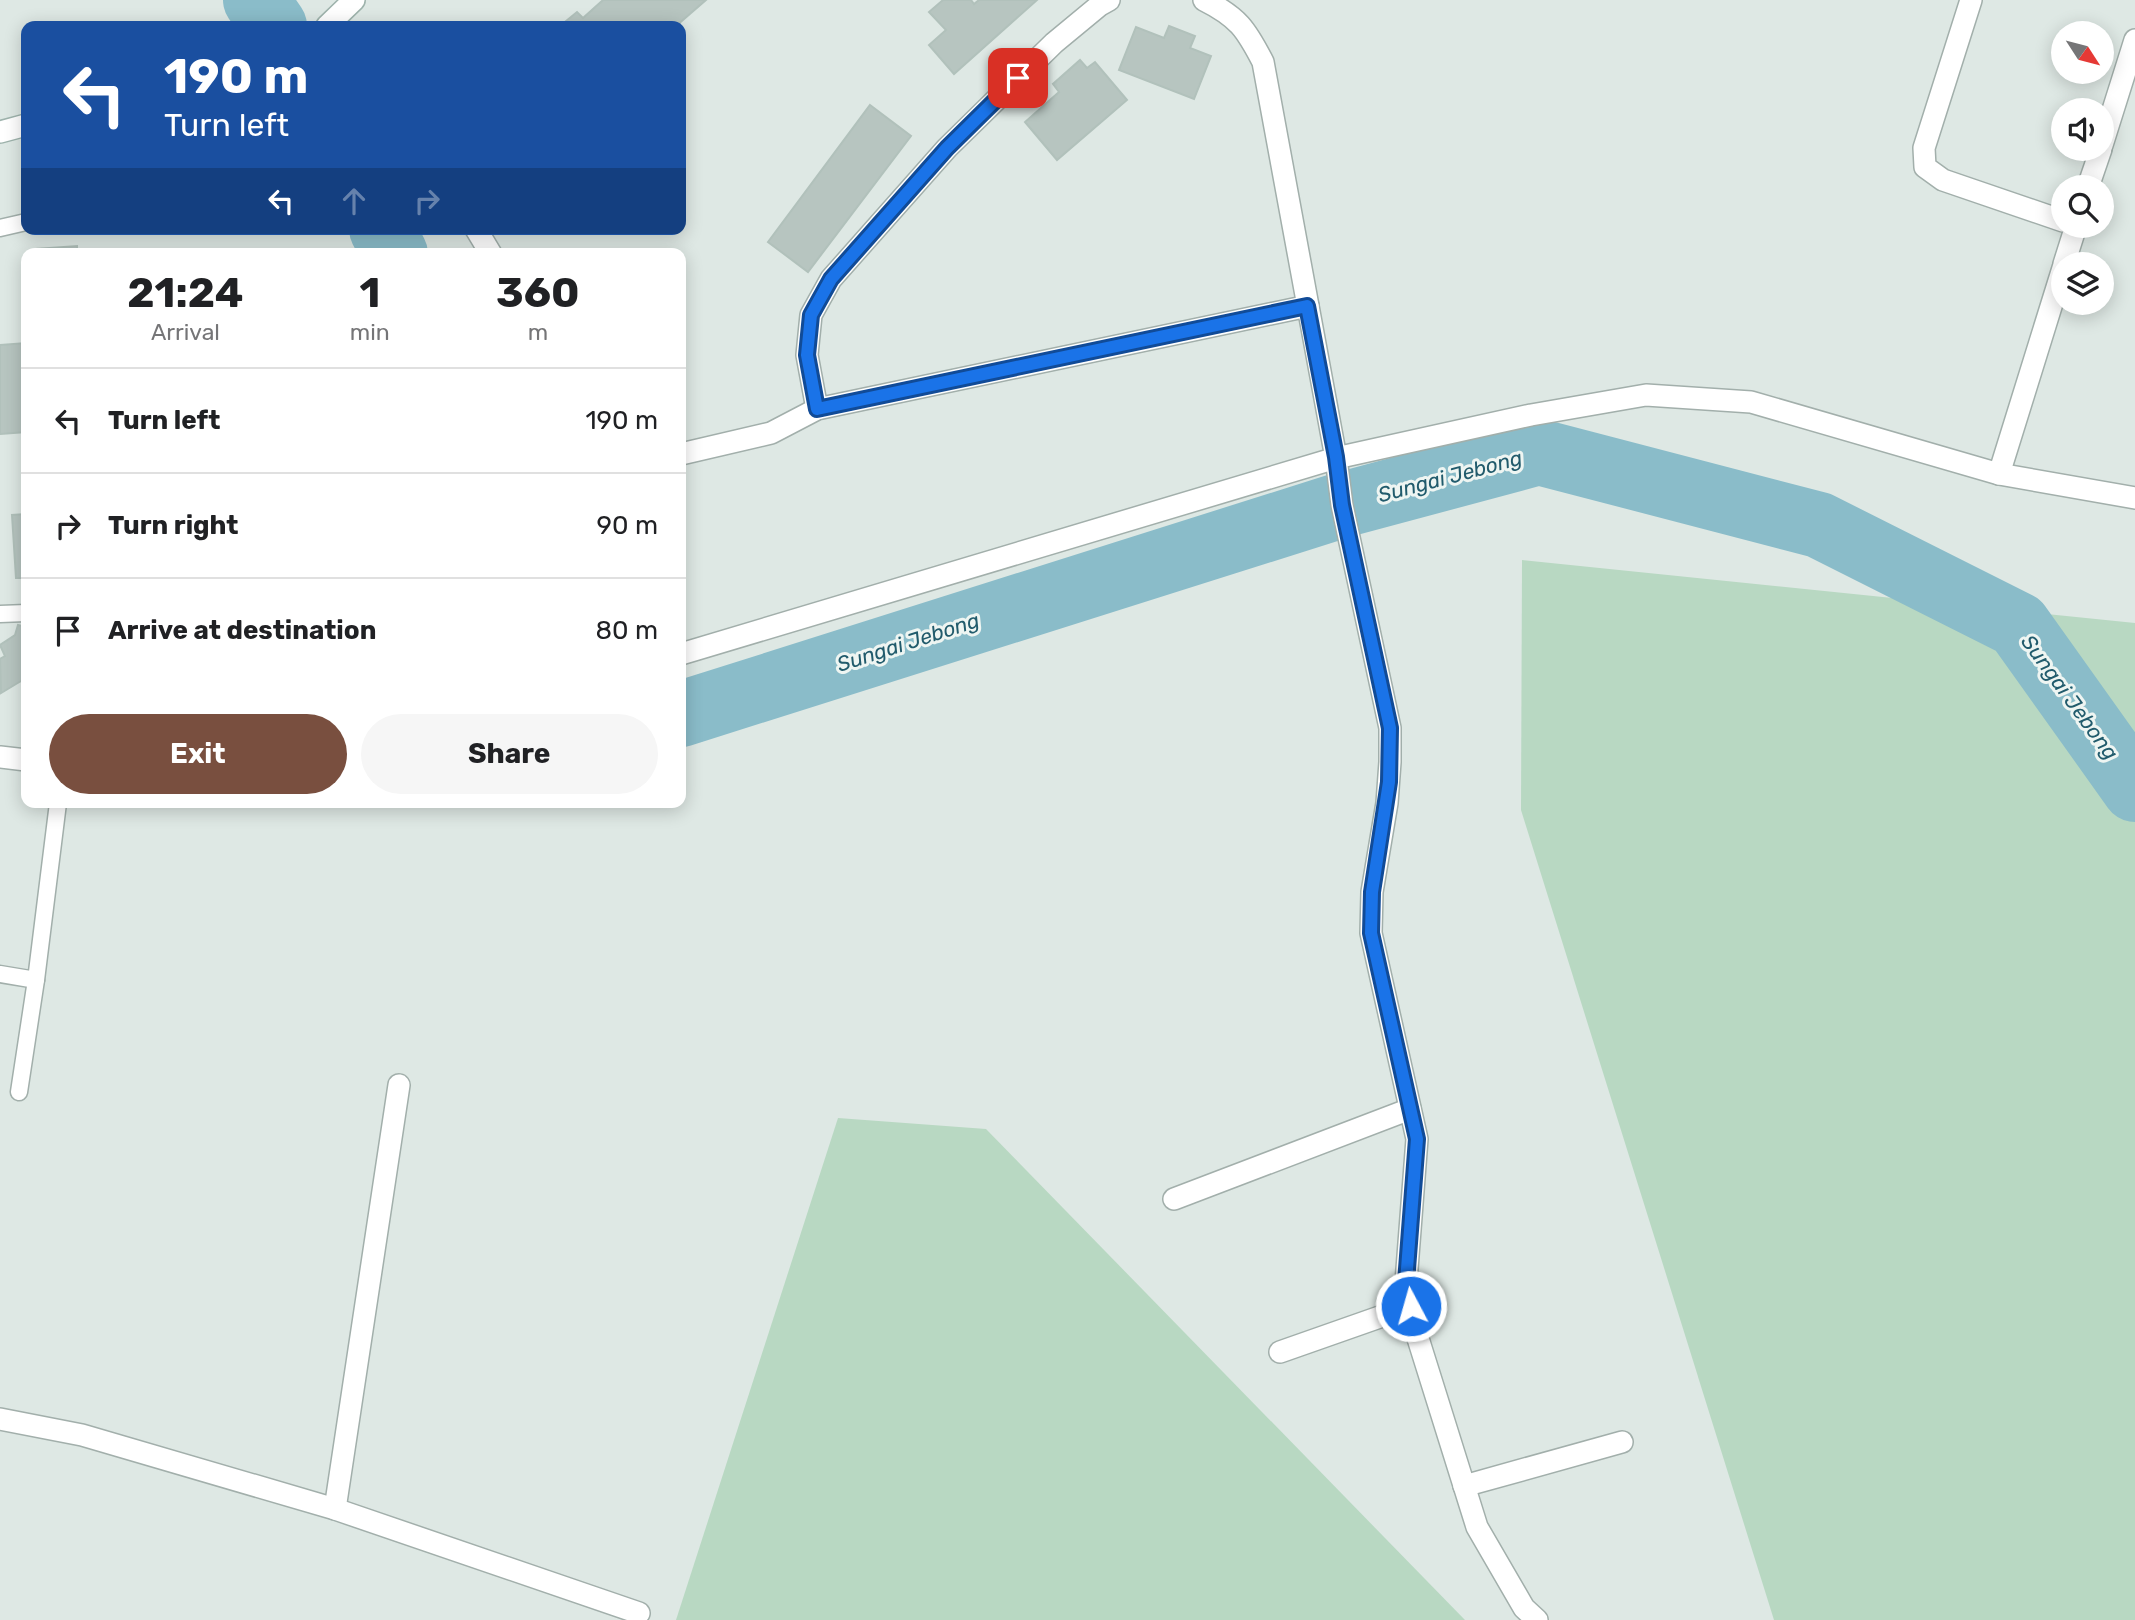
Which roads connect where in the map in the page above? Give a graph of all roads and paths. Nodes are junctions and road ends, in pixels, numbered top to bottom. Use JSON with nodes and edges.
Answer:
{"nodes":[{"id":1,"x":354,"y":0,"type":"edge"},
{"id":2,"x":1109,"y":0,"type":"edge"},
{"id":3,"x":1204,"y":0,"type":"edge"},
{"id":4,"x":1971,"y":0,"type":"edge"},
{"id":5,"x":334,"y":21,"type":"edge"},
{"id":6,"x":2135,"y":40,"type":"edge"},
{"id":7,"x":2114,"y":106,"type":"edge"},
{"id":8,"x":21,"y":126,"type":"edge"},
{"id":9,"x":0,"y":132,"type":"edge"},
{"id":10,"x":2051,"y":217,"type":"edge"},
{"id":11,"x":21,"y":223,"type":"edge"},
{"id":12,"x":0,"y":228,"type":"edge"},
{"id":13,"x":1307,"y":306,"type":"junction"},
{"id":14,"x":2051,"y":307,"type":"edge"},
{"id":15,"x":817,"y":409,"type":"junction"},
{"id":16,"x":686,"y":453,"type":"edge"},
{"id":17,"x":1336,"y":457,"type":"junction"},
{"id":18,"x":1998,"y":474,"type":"junction"},
{"id":19,"x":2135,"y":498,"type":"edge"},
{"id":20,"x":21,"y":613,"type":"edge"},
{"id":21,"x":0,"y":614,"type":"edge"},
{"id":22,"x":686,"y":652,"type":"edge"},
{"id":23,"x":0,"y":757,"type":"edge"},
{"id":24,"x":21,"y":759,"type":"edge"},
{"id":25,"x":57,"y":808,"type":"edge"},
{"id":26,"x":0,"y":974,"type":"edge"},
{"id":27,"x":36,"y":980,"type":"junction"},
{"id":28,"x":399,"y":1085,"type":"dead end"},
{"id":29,"x":19,"y":1093,"type":"dead end"},
{"id":30,"x":1410,"y":1109,"type":"junction"},
{"id":31,"x":1174,"y":1199,"type":"dead end"},
{"id":32,"x":1411,"y":1306,"type":"junction"},
{"id":33,"x":1280,"y":1352,"type":"dead end"},
{"id":34,"x":0,"y":1419,"type":"edge"},
{"id":35,"x":1622,"y":1442,"type":"dead end"},
{"id":36,"x":1464,"y":1486,"type":"junction"},
{"id":37,"x":335,"y":1509,"type":"junction"},
{"id":38,"x":639,"y":1613,"type":"dead end"},
{"id":39,"x":1536,"y":1620,"type":"edge"}],
"edges":[{"from":1,"to":5,"type":"street"},
{"from":2,"to":15,"type":"street"},
{"from":3,"to":13,"type":"street"},
{"from":4,"to":10,"type":"street"},
{"from":6,"to":7,"type":"street"},
{"from":8,"to":9,"type":"street"},
{"from":11,"to":12,"type":"lane"},
{"from":13,"to":15,"type":"street"},
{"from":13,"to":17,"type":"street"},
{"from":14,"to":18,"type":"street"},
{"from":15,"to":16,"type":"street"},
{"from":17,"to":18,"type":"street"},
{"from":17,"to":22,"type":"street"},
{"from":17,"to":30,"type":"street"},
{"from":18,"to":19,"type":"street"},
{"from":20,"to":21,"type":"lane"},
{"from":23,"to":24,"type":"street"},
{"from":25,"to":27,"type":"lane"},
{"from":26,"to":27,"type":"lane"},
{"from":27,"to":29,"type":"lane"},
{"from":28,"to":37,"type":"street"},
{"from":30,"to":31,"type":"street"},
{"from":30,"to":32,"type":"street"},
{"from":32,"to":33,"type":"street"},
{"from":32,"to":36,"type":"street"},
{"from":34,"to":37,"type":"street"},
{"from":35,"to":36,"type":"street"},
{"from":36,"to":39,"type":"street"},
{"from":37,"to":38,"type":"street"}]}
